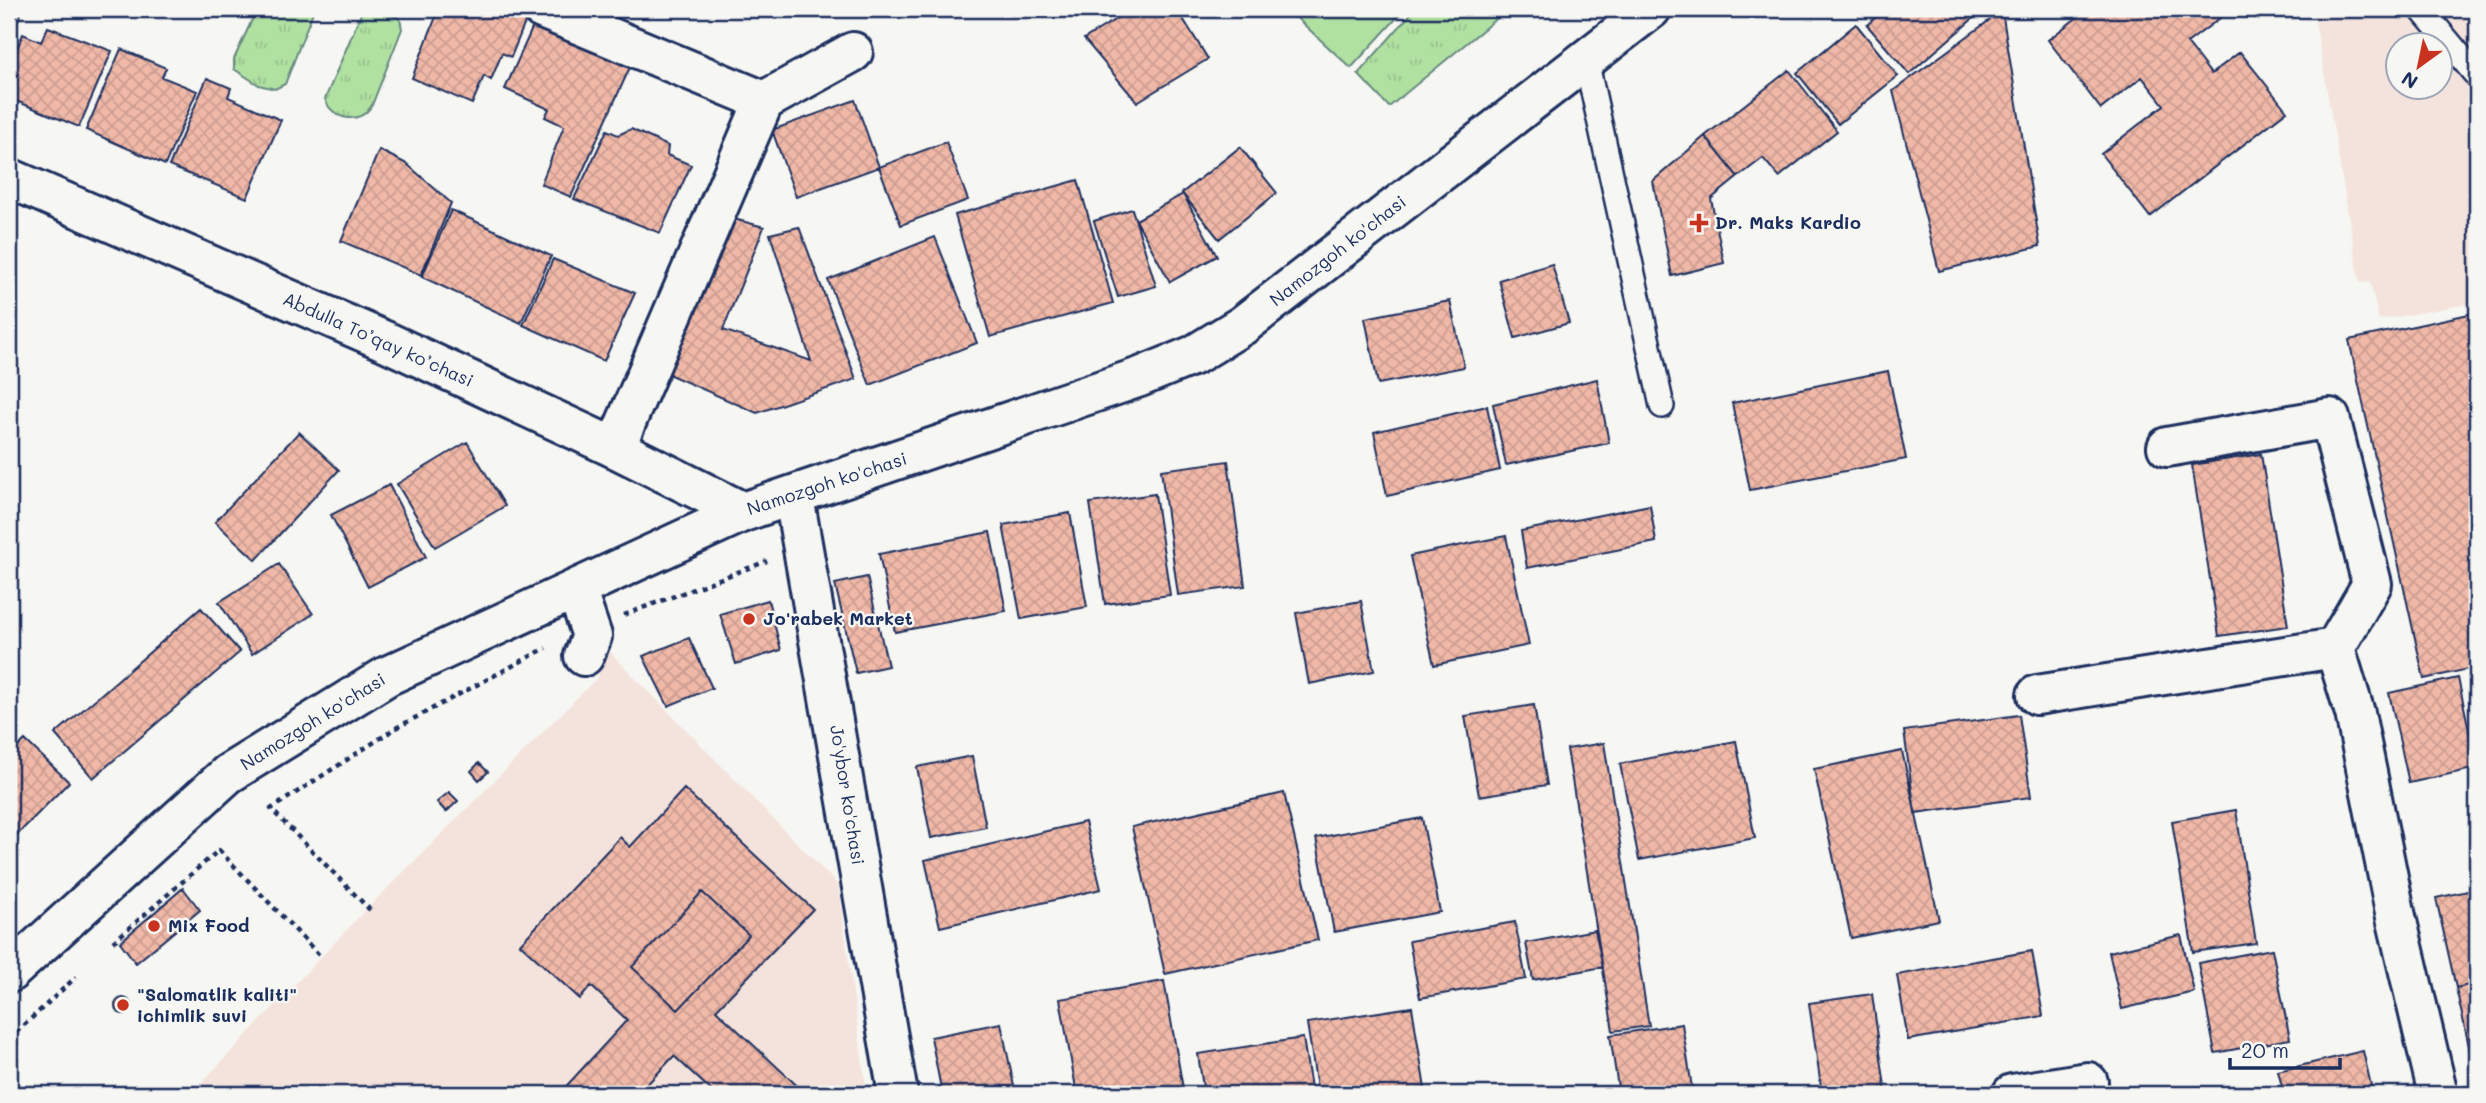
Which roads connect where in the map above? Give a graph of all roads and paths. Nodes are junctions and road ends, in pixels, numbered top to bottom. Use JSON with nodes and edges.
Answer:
{"nodes":[{"id":1,"x":542,"y":9,"type":"edge"},
{"id":2,"x":1651,"y":9,"type":"edge"},
{"id":3,"x":2421,"y":9,"type":"edge"},
{"id":4,"x":853,"y":52,"type":"dead end"},
{"id":5,"x":1587,"y":60,"type":"junction"},
{"id":6,"x":2477,"y":76,"type":"edge"},
{"id":7,"x":764,"y":101,"type":"junction"},
{"id":8,"x":9,"y":178,"type":"edge"},
{"id":9,"x":1662,"y":406,"type":"dead end"},
{"id":10,"x":2167,"y":447,"type":"dead end"},
{"id":11,"x":615,"y":448,"type":"junction"},
{"id":12,"x":794,"y":497,"type":"junction"},
{"id":13,"x":743,"y":512,"type":"junction"},
{"id":14,"x":773,"y":559,"type":"dead end"},
{"id":15,"x":576,"y":589,"type":"junction"},
{"id":16,"x":620,"y":617,"type":"dead end"},
{"id":17,"x":2335,"y":648,"type":"junction"},
{"id":18,"x":567,"y":652,"type":"joint"},
{"id":19,"x":2037,"y":695,"type":"dead end"},
{"id":20,"x":370,"y":910,"type":"dead end"},
{"id":21,"x":113,"y":942,"type":"dead end"},
{"id":22,"x":319,"y":955,"type":"dead end"},
{"id":23,"x":9,"y":973,"type":"edge"},
{"id":24,"x":76,"y":977,"type":"dead end"},
{"id":25,"x":9,"y":1040,"type":"edge"},
{"id":26,"x":9,"y":1066,"type":"edge"},
{"id":27,"x":2088,"y":1082,"type":"dead end"},
{"id":28,"x":18,"y":1094,"type":"edge"},
{"id":29,"x":898,"y":1094,"type":"edge"},
{"id":30,"x":2012,"y":1094,"type":"edge"},
{"id":31,"x":2438,"y":1094,"type":"edge"}],
"edges":[{"from":1,"to":7,"type":"street"},
{"from":2,"to":5,"type":"street","name":"Namozgoh ko'chasi"},
{"from":3,"to":6,"type":"lane"},
{"from":4,"to":7,"type":"street"},
{"from":5,"to":9,"type":"lane"},
{"from":5,"to":12,"type":"street","name":"Namozgoh ko'chasi"},
{"from":7,"to":11,"type":"street"},
{"from":8,"to":11,"type":"street","name":"Abdulla To’qay ko’chasi"},
{"from":10,"to":17,"type":"street"},
{"from":11,"to":13,"type":"street","name":"Abdulla To’qay ko’chasi"},
{"from":12,"to":13,"type":"street","name":"Namozgoh ko'chasi"},
{"from":12,"to":29,"type":"street","name":"Jo'ybor ko'chasi"},
{"from":13,"to":15,"type":"street","name":"Namozgoh ko'chasi"},
{"from":14,"to":16,"type":"path"},
{"from":15,"to":18,"type":"street"},
{"from":15,"to":23,"type":"street","name":"Namozgoh ko'chasi"},
{"from":17,"to":19,"type":"street"},
{"from":17,"to":31,"type":"street"},
{"from":18,"to":20,"type":"path"},
{"from":21,"to":22,"type":"path"},
{"from":24,"to":25,"type":"path"},
{"from":26,"to":28,"type":"path"},
{"from":27,"to":30,"type":"street"}]}
